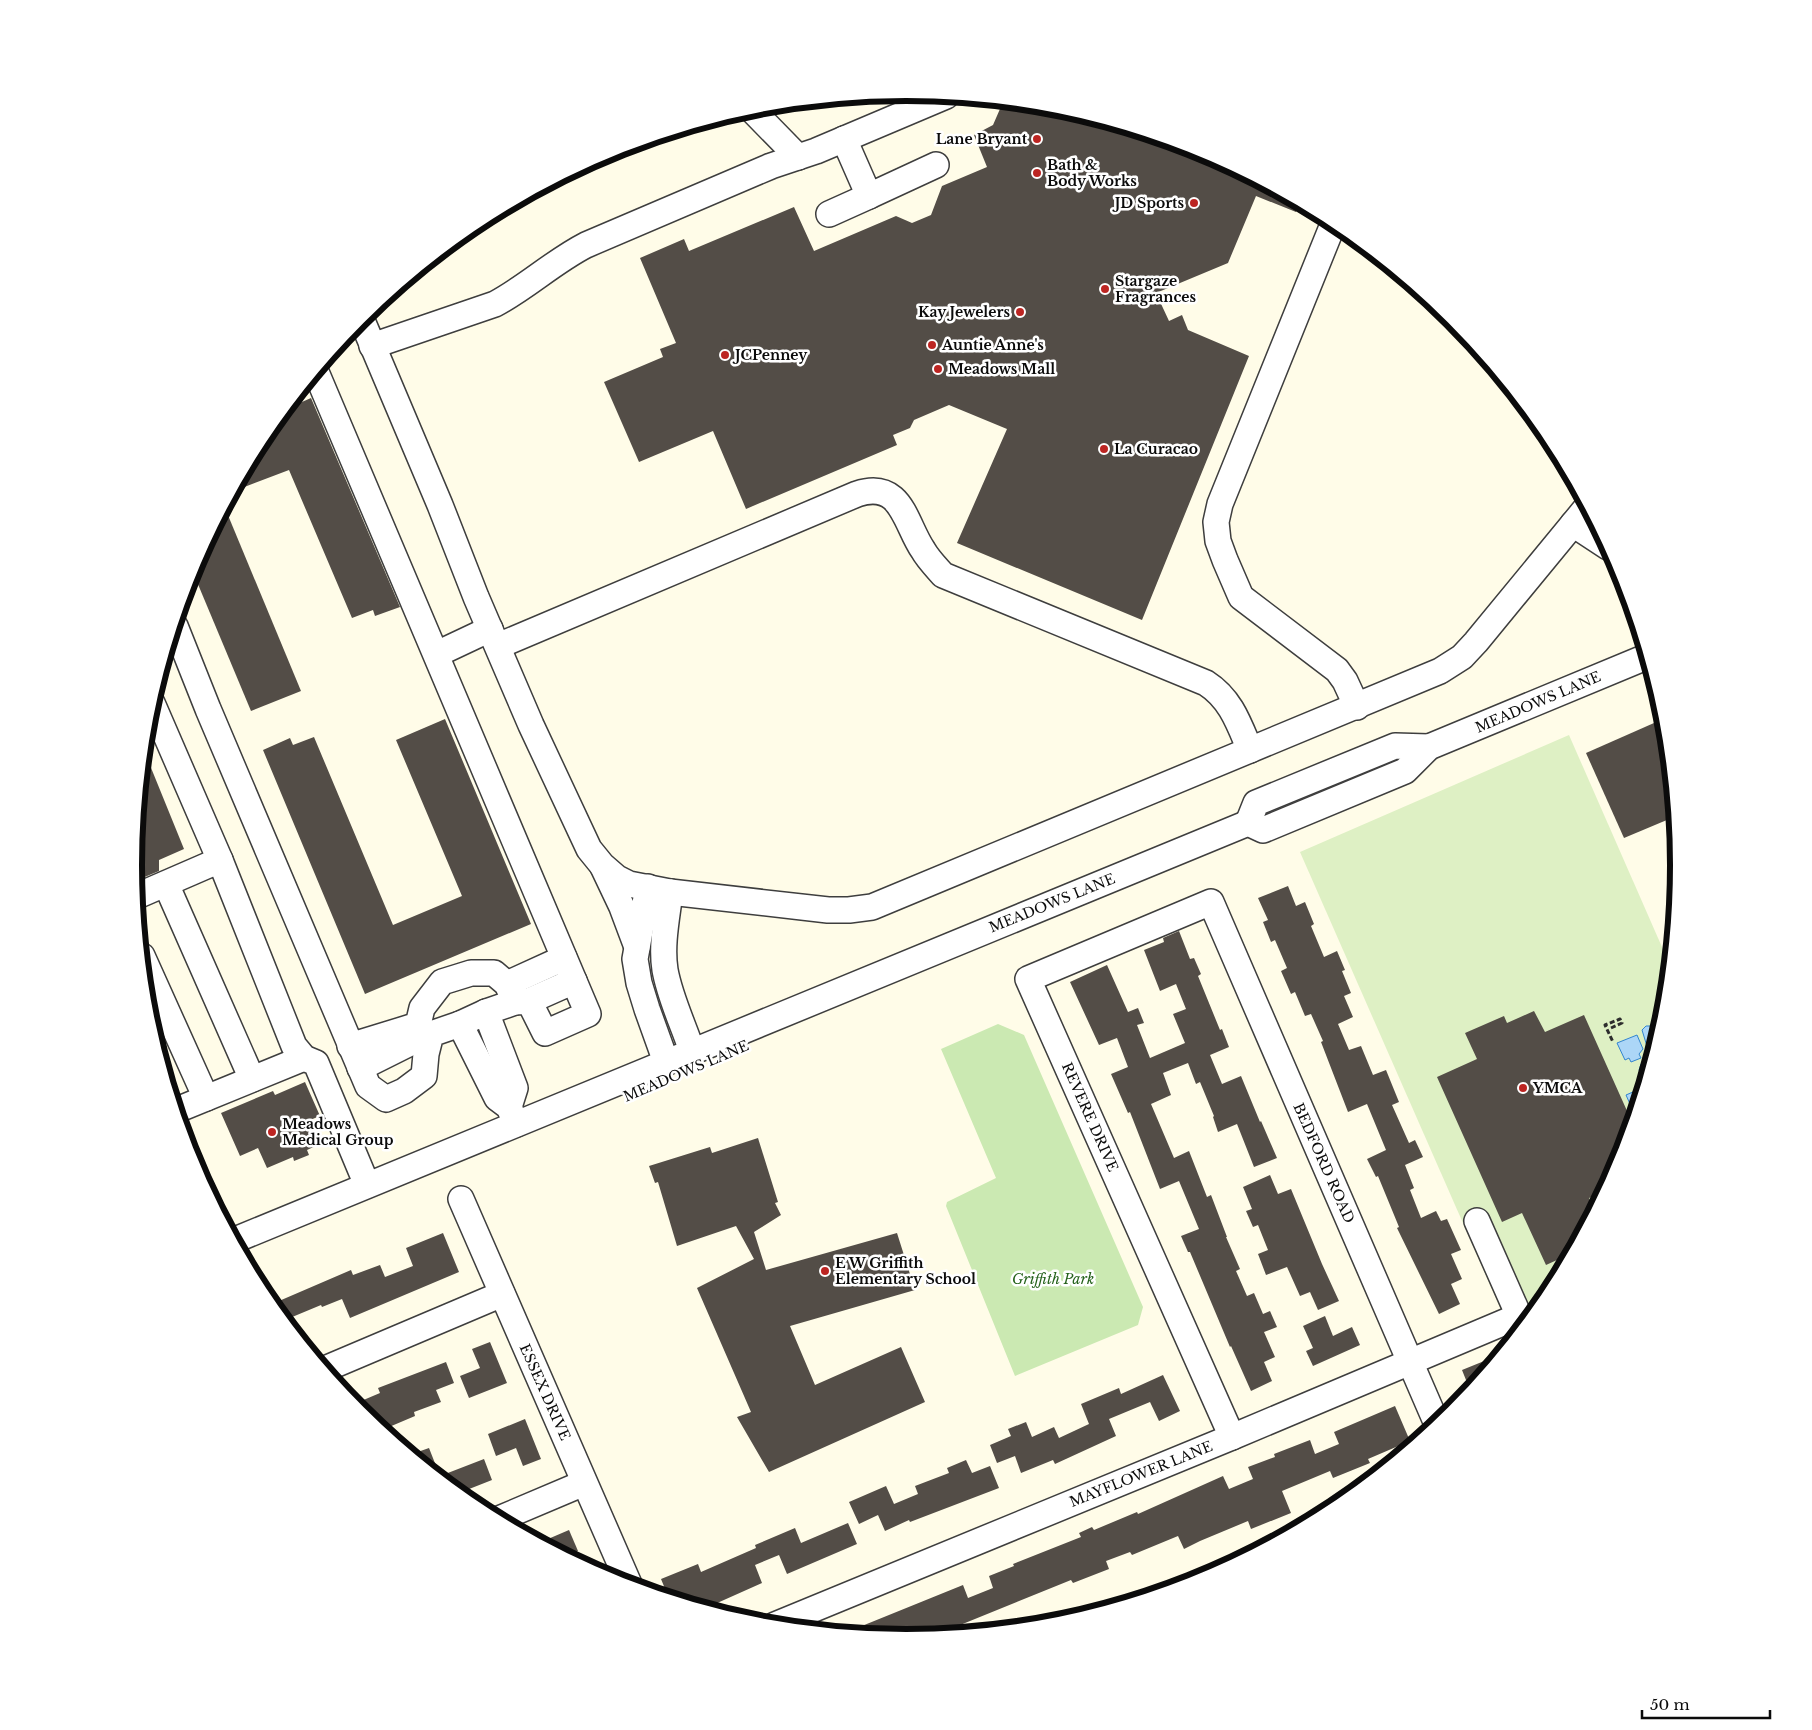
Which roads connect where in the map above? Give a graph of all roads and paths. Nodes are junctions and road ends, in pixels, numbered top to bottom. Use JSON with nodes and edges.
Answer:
{"nodes":[{"id":1,"x":932,"y":102,"type":"edge"},
{"id":2,"x":758,"y":116,"type":"edge"},
{"id":3,"x":844,"y":139,"type":"junction"},
{"id":4,"x":798,"y":157,"type":"junction"},
{"id":5,"x":936,"y":165,"type":"dead end"},
{"id":6,"x":870,"y":196,"type":"junction"},
{"id":7,"x":829,"y":214,"type":"dead end"},
{"id":8,"x":1331,"y":230,"type":"edge"},
{"id":9,"x":364,"y":327,"type":"edge"},
{"id":10,"x":372,"y":346,"type":"junction"},
{"id":11,"x":318,"y":378,"type":"edge"},
{"id":12,"x":1580,"y":516,"type":"edge"},
{"id":13,"x":1592,"y":529,"type":"edge"},
{"id":14,"x":178,"y":634,"type":"edge"},
{"id":15,"x":494,"y":638,"type":"junction"},
{"id":16,"x":436,"y":654,"type":"junction"},
{"id":17,"x":1641,"y":659,"type":"edge"},
{"id":18,"x":1357,"y":706,"type":"junction"},
{"id":19,"x":157,"y":715,"type":"edge"},
{"id":20,"x":1250,"y":750,"type":"junction"},
{"id":21,"x":220,"y":860,"type":"junction"},
{"id":22,"x":602,"y":864,"type":"junction"},
{"id":23,"x":166,"y":884,"type":"junction"},
{"id":24,"x":659,"y":890,"type":"junction"},
{"id":25,"x":143,"y":893,"type":"edge"},
{"id":26,"x":1211,"y":902,"type":"joint"},
{"id":27,"x":637,"y":947,"type":"junction"},
{"id":28,"x":564,"y":958,"type":"junction"},
{"id":29,"x":151,"y":975,"type":"edge"},
{"id":30,"x":574,"y":981,"type":"junction"},
{"id":31,"x":857,"y":983,"type":"junction"},
{"id":32,"x":517,"y":996,"type":"junction"},
{"id":33,"x":486,"y":1012,"type":"junction"},
{"id":34,"x":460,"y":1024,"type":"junction"},
{"id":35,"x":1611,"y":1028,"type":"dead end"},
{"id":36,"x":424,"y":1029,"type":"junction"},
{"id":37,"x":1613,"y":1042,"type":"dead end"},
{"id":38,"x":692,"y":1051,"type":"junction"},
{"id":39,"x":355,"y":1057,"type":"junction"},
{"id":40,"x":304,"y":1058,"type":"junction"},
{"id":41,"x":666,"y":1062,"type":"junction"},
{"id":42,"x":252,"y":1079,"type":"junction"},
{"id":43,"x":206,"y":1098,"type":"junction"},
{"id":44,"x":182,"y":1108,"type":"edge"},
{"id":45,"x":518,"y":1116,"type":"junction"},
{"id":46,"x":367,"y":1185,"type":"junction"},
{"id":47,"x":462,"y":1199,"type":"dead end"},
{"id":48,"x":1478,"y":1221,"type":"dead end"},
{"id":49,"x":240,"y":1238,"type":"edge"},
{"id":50,"x":502,"y":1294,"type":"junction"},
{"id":51,"x":1516,"y":1321,"type":"edge"},
{"id":52,"x":1411,"y":1361,"type":"junction"},
{"id":53,"x":330,"y":1367,"type":"edge"},
{"id":54,"x":1434,"y":1416,"type":"edge"},
{"id":55,"x":1232,"y":1437,"type":"junction"},
{"id":56,"x":584,"y":1483,"type":"junction"},
{"id":57,"x":507,"y":1516,"type":"edge"},
{"id":58,"x":626,"y":1575,"type":"edge"},
{"id":59,"x":790,"y":1619,"type":"edge"}],
"edges":[{"from":1,"to":3,"type":"street"},
{"from":2,"to":4,"type":"street"},
{"from":3,"to":4,"type":"street"},
{"from":3,"to":6,"type":"street"},
{"from":4,"to":10,"type":"street"},
{"from":5,"to":6,"type":"street"},
{"from":6,"to":7,"type":"street"},
{"from":8,"to":18,"type":"street"},
{"from":9,"to":10,"type":"street"},
{"from":10,"to":15,"type":"street"},
{"from":11,"to":16,"type":"street"},
{"from":12,"to":13,"type":"street"},
{"from":12,"to":18,"type":"street"},
{"from":14,"to":39,"type":"street"},
{"from":15,"to":16,"type":"street"},
{"from":15,"to":20,"type":"street"},
{"from":15,"to":22,"type":"street"},
{"from":16,"to":28,"type":"street"},
{"from":17,"to":31,"type":"street","name":"MEADOWS LANE"},
{"from":18,"to":20,"type":"street"},
{"from":19,"to":21,"type":"street"},
{"from":20,"to":24,"type":"street"},
{"from":21,"to":23,"type":"street"},
{"from":21,"to":40,"type":"street"},
{"from":22,"to":24,"type":"street"},
{"from":22,"to":27,"type":"street"},
{"from":23,"to":25,"type":"street"},
{"from":23,"to":42,"type":"street"},
{"from":24,"to":27,"type":"street"},
{"from":24,"to":38,"type":"street"},
{"from":26,"to":52,"type":"street","name":"BEDFORD ROAD"},
{"from":26,"to":55,"type":"street","name":"REVERE DRIVE"},
{"from":27,"to":41,"type":"street"},
{"from":28,"to":30,"type":"street"},
{"from":28,"to":32,"type":"street"},
{"from":29,"to":43,"type":"street"},
{"from":30,"to":32,"type":"street"},
{"from":30,"to":32,"type":"street"},
{"from":31,"to":38,"type":"street","name":"MEADOWS LANE"},
{"from":31,"to":45,"type":"street","name":"MEADOWS LANE"},
{"from":32,"to":33,"type":"street"},
{"from":32,"to":36,"type":"street"},
{"from":33,"to":34,"type":"street"},
{"from":33,"to":45,"type":"street"},
{"from":34,"to":36,"type":"street"},
{"from":34,"to":45,"type":"street"},
{"from":35,"to":37,"type":"path"},
{"from":36,"to":39,"type":"street"},
{"from":36,"to":39,"type":"street"},
{"from":38,"to":41,"type":"street","name":"MEADOWS LANE"},
{"from":40,"to":42,"type":"street"},
{"from":40,"to":46,"type":"street"},
{"from":41,"to":45,"type":"street","name":"MEADOWS LANE"},
{"from":42,"to":43,"type":"street"},
{"from":43,"to":44,"type":"street"},
{"from":45,"to":46,"type":"street","name":"MEADOWS LANE"},
{"from":46,"to":49,"type":"street","name":"MEADOWS LANE"},
{"from":47,"to":50,"type":"street","name":"ESSEX DRIVE"},
{"from":48,"to":51,"type":"street"},
{"from":50,"to":53,"type":"street"},
{"from":50,"to":56,"type":"street","name":"ESSEX DRIVE"},
{"from":51,"to":52,"type":"street","name":"MAYFLOWER LANE"},
{"from":52,"to":54,"type":"street","name":"BEDFORD ROAD"},
{"from":52,"to":55,"type":"street","name":"MAYFLOWER LANE"},
{"from":55,"to":59,"type":"street","name":"MAYFLOWER LANE"},
{"from":56,"to":57,"type":"street"},
{"from":56,"to":58,"type":"street","name":"ESSEX DRIVE"}]}
